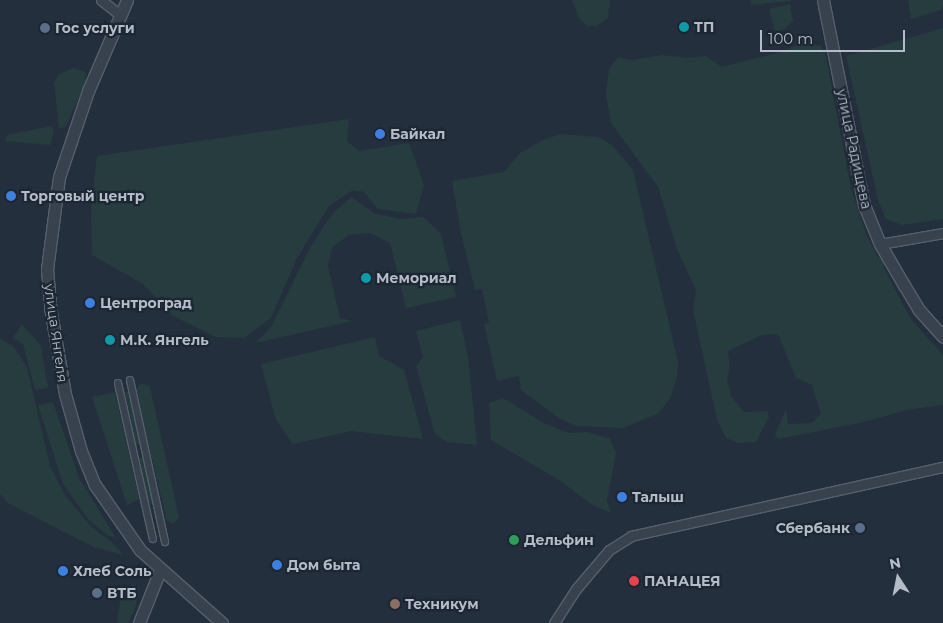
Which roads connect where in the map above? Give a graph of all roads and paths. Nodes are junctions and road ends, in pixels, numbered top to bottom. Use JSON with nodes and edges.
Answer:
{"nodes":[{"id":1,"x":101,"y":0,"type":"edge"},
{"id":2,"x":127,"y":0,"type":"edge"},
{"id":3,"x":823,"y":0,"type":"edge"},
{"id":4,"x":119,"y":14,"type":"junction"},
{"id":5,"x":943,"y":233,"type":"edge"},
{"id":6,"x":880,"y":244,"type":"junction"},
{"id":7,"x":943,"y":337,"type":"edge"},
{"id":8,"x":130,"y":380,"type":"dead end"},
{"id":9,"x":118,"y":383,"type":"dead end"},
{"id":10,"x":943,"y":467,"type":"edge"},
{"id":11,"x":153,"y":539,"type":"dead end"},
{"id":12,"x":165,"y":542,"type":"dead end"},
{"id":13,"x":160,"y":570,"type":"junction"},
{"id":14,"x":139,"y":623,"type":"edge"},
{"id":15,"x":222,"y":623,"type":"edge"},
{"id":16,"x":554,"y":623,"type":"edge"}],
"edges":[{"from":1,"to":4,"type":"street"},
{"from":2,"to":4,"type":"street","name":"улица Янгеля"},
{"from":3,"to":6,"type":"street","name":"улица Радищева"},
{"from":4,"to":13,"type":"street","name":"улица Янгеля"},
{"from":5,"to":6,"type":"street"},
{"from":6,"to":7,"type":"street","name":"улица Радищева"},
{"from":8,"to":12,"type":"street"},
{"from":9,"to":11,"type":"street"},
{"from":10,"to":16,"type":"street"},
{"from":13,"to":14,"type":"street"},
{"from":13,"to":15,"type":"street","name":"улица Янгеля"}]}
